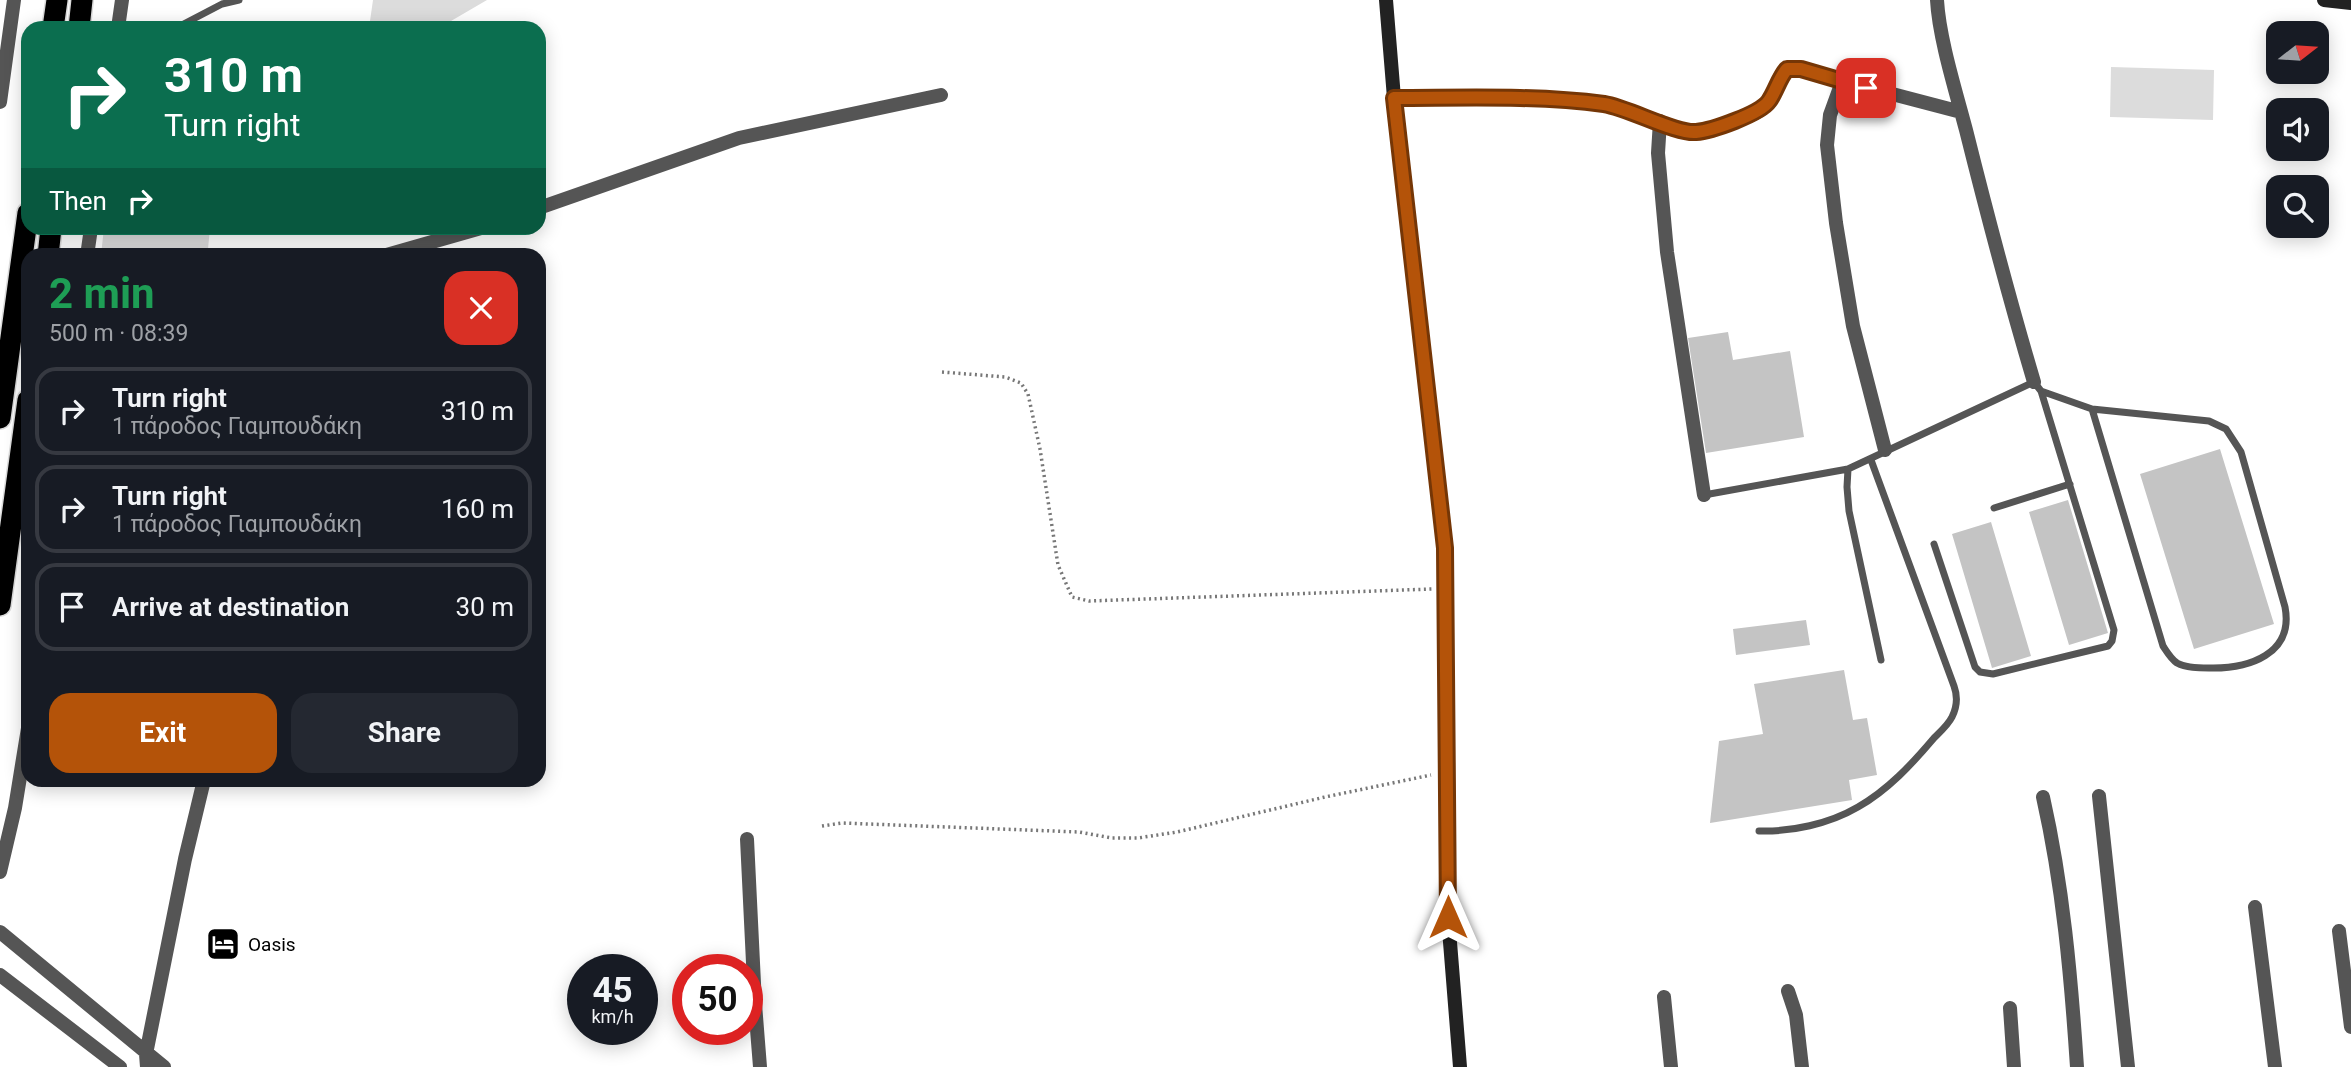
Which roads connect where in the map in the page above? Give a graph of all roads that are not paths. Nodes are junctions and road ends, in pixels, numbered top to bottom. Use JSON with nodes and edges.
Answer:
{"nodes":[{"id":1,"x":14,"y":0,"type":"edge"},
{"id":2,"x":57,"y":0,"type":"edge"},
{"id":3,"x":82,"y":0,"type":"edge"},
{"id":4,"x":122,"y":0,"type":"edge"},
{"id":5,"x":239,"y":0,"type":"edge"},
{"id":6,"x":1386,"y":0,"type":"edge"},
{"id":7,"x":1937,"y":0,"type":"edge"},
{"id":8,"x":2324,"y":0,"type":"edge"},
{"id":9,"x":2351,"y":3,"type":"edge"},
{"id":10,"x":54,"y":21,"type":"edge"},
{"id":11,"x":80,"y":21,"type":"edge"},
{"id":12,"x":119,"y":21,"type":"edge"},
{"id":13,"x":189,"y":21,"type":"edge"},
{"id":14,"x":1842,"y":82,"type":"junction"},
{"id":15,"x":942,"y":95,"type":"dead end"},
{"id":16,"x":1394,"y":98,"type":"junction"},
{"id":17,"x":0,"y":102,"type":"edge"},
{"id":18,"x":1961,"y":112,"type":"junction"},
{"id":19,"x":1660,"y":121,"type":"junction"},
{"id":20,"x":546,"y":206,"type":"edge"},
{"id":21,"x":456,"y":235,"type":"edge"},
{"id":22,"x":411,"y":248,"type":"edge"},
{"id":23,"x":21,"y":265,"type":"edge"},
{"id":24,"x":2037,"y":386,"type":"junction"},
{"id":25,"x":2092,"y":409,"type":"junction"},
{"id":26,"x":0,"y":418,"type":"edge"},
{"id":27,"x":1885,"y":450,"type":"junction"},
{"id":28,"x":21,"y":451,"type":"edge"},
{"id":29,"x":1871,"y":460,"type":"junction"},
{"id":30,"x":1848,"y":469,"type":"junction"},
{"id":31,"x":2070,"y":484,"type":"junction"},
{"id":32,"x":1704,"y":495,"type":"joint"},
{"id":33,"x":1994,"y":508,"type":"dead end"},
{"id":34,"x":1934,"y":544,"type":"dead end"},
{"id":35,"x":0,"y":605,"type":"edge"},
{"id":36,"x":1881,"y":660,"type":"dead end"},
{"id":37,"x":21,"y":772,"type":"edge"},
{"id":38,"x":203,"y":787,"type":"edge"},
{"id":39,"x":2099,"y":796,"type":"dead end"},
{"id":40,"x":2043,"y":797,"type":"dead end"},
{"id":41,"x":1759,"y":831,"type":"dead end"},
{"id":42,"x":747,"y":839,"type":"dead end"},
{"id":43,"x":0,"y":872,"type":"edge"},
{"id":44,"x":2255,"y":907,"type":"dead end"},
{"id":45,"x":2339,"y":931,"type":"dead end"},
{"id":46,"x":0,"y":932,"type":"edge"},
{"id":47,"x":0,"y":975,"type":"edge"},
{"id":48,"x":1788,"y":991,"type":"dead end"},
{"id":49,"x":1664,"y":997,"type":"dead end"},
{"id":50,"x":2010,"y":1008,"type":"dead end"},
{"id":51,"x":2351,"y":1027,"type":"edge"},
{"id":52,"x":147,"y":1060,"type":"edge"},
{"id":53,"x":120,"y":1067,"type":"edge"},
{"id":54,"x":164,"y":1067,"type":"edge"},
{"id":55,"x":760,"y":1067,"type":"edge"},
{"id":56,"x":1460,"y":1067,"type":"edge"},
{"id":57,"x":1671,"y":1067,"type":"edge"},
{"id":58,"x":1802,"y":1067,"type":"edge"},
{"id":59,"x":2014,"y":1067,"type":"edge"},
{"id":60,"x":2077,"y":1067,"type":"edge"},
{"id":61,"x":2128,"y":1067,"type":"edge"},
{"id":62,"x":2275,"y":1067,"type":"edge"}],
"edges":[{"from":1,"to":17,"type":"street"},
{"from":2,"to":10,"type":"highway"},
{"from":3,"to":11,"type":"highway"},
{"from":4,"to":12,"type":"street"},
{"from":5,"to":13,"type":"lane"},
{"from":6,"to":16,"type":"main road"},
{"from":7,"to":18,"type":"street"},
{"from":8,"to":9,"type":"main road"},
{"from":14,"to":18,"type":"street"},
{"from":14,"to":19,"type":"street"},
{"from":14,"to":27,"type":"street"},
{"from":15,"to":20,"type":"street"},
{"from":16,"to":19,"type":"street"},
{"from":16,"to":56,"type":"main road"},
{"from":18,"to":24,"type":"street"},
{"from":19,"to":32,"type":"street"},
{"from":21,"to":22,"type":"street"},
{"from":23,"to":26,"type":"highway"},
{"from":24,"to":25,"type":"lane"},
{"from":24,"to":27,"type":"lane"},
{"from":24,"to":31,"type":"lane"},
{"from":25,"to":25,"type":"lane"},
{"from":27,"to":29,"type":"lane"},
{"from":28,"to":35,"type":"highway"},
{"from":29,"to":30,"type":"lane"},
{"from":29,"to":41,"type":"lane"},
{"from":30,"to":32,"type":"lane"},
{"from":30,"to":36,"type":"lane"},
{"from":31,"to":33,"type":"lane"},
{"from":31,"to":34,"type":"lane"},
{"from":37,"to":43,"type":"street"},
{"from":38,"to":52,"type":"street"},
{"from":39,"to":61,"type":"street"},
{"from":40,"to":60,"type":"street"},
{"from":42,"to":55,"type":"street"},
{"from":44,"to":62,"type":"street"},
{"from":45,"to":51,"type":"street"},
{"from":46,"to":52,"type":"street"},
{"from":47,"to":53,"type":"street"},
{"from":48,"to":58,"type":"street"},
{"from":49,"to":57,"type":"street"},
{"from":50,"to":59,"type":"street"},
{"from":52,"to":54,"type":"street"}]}
